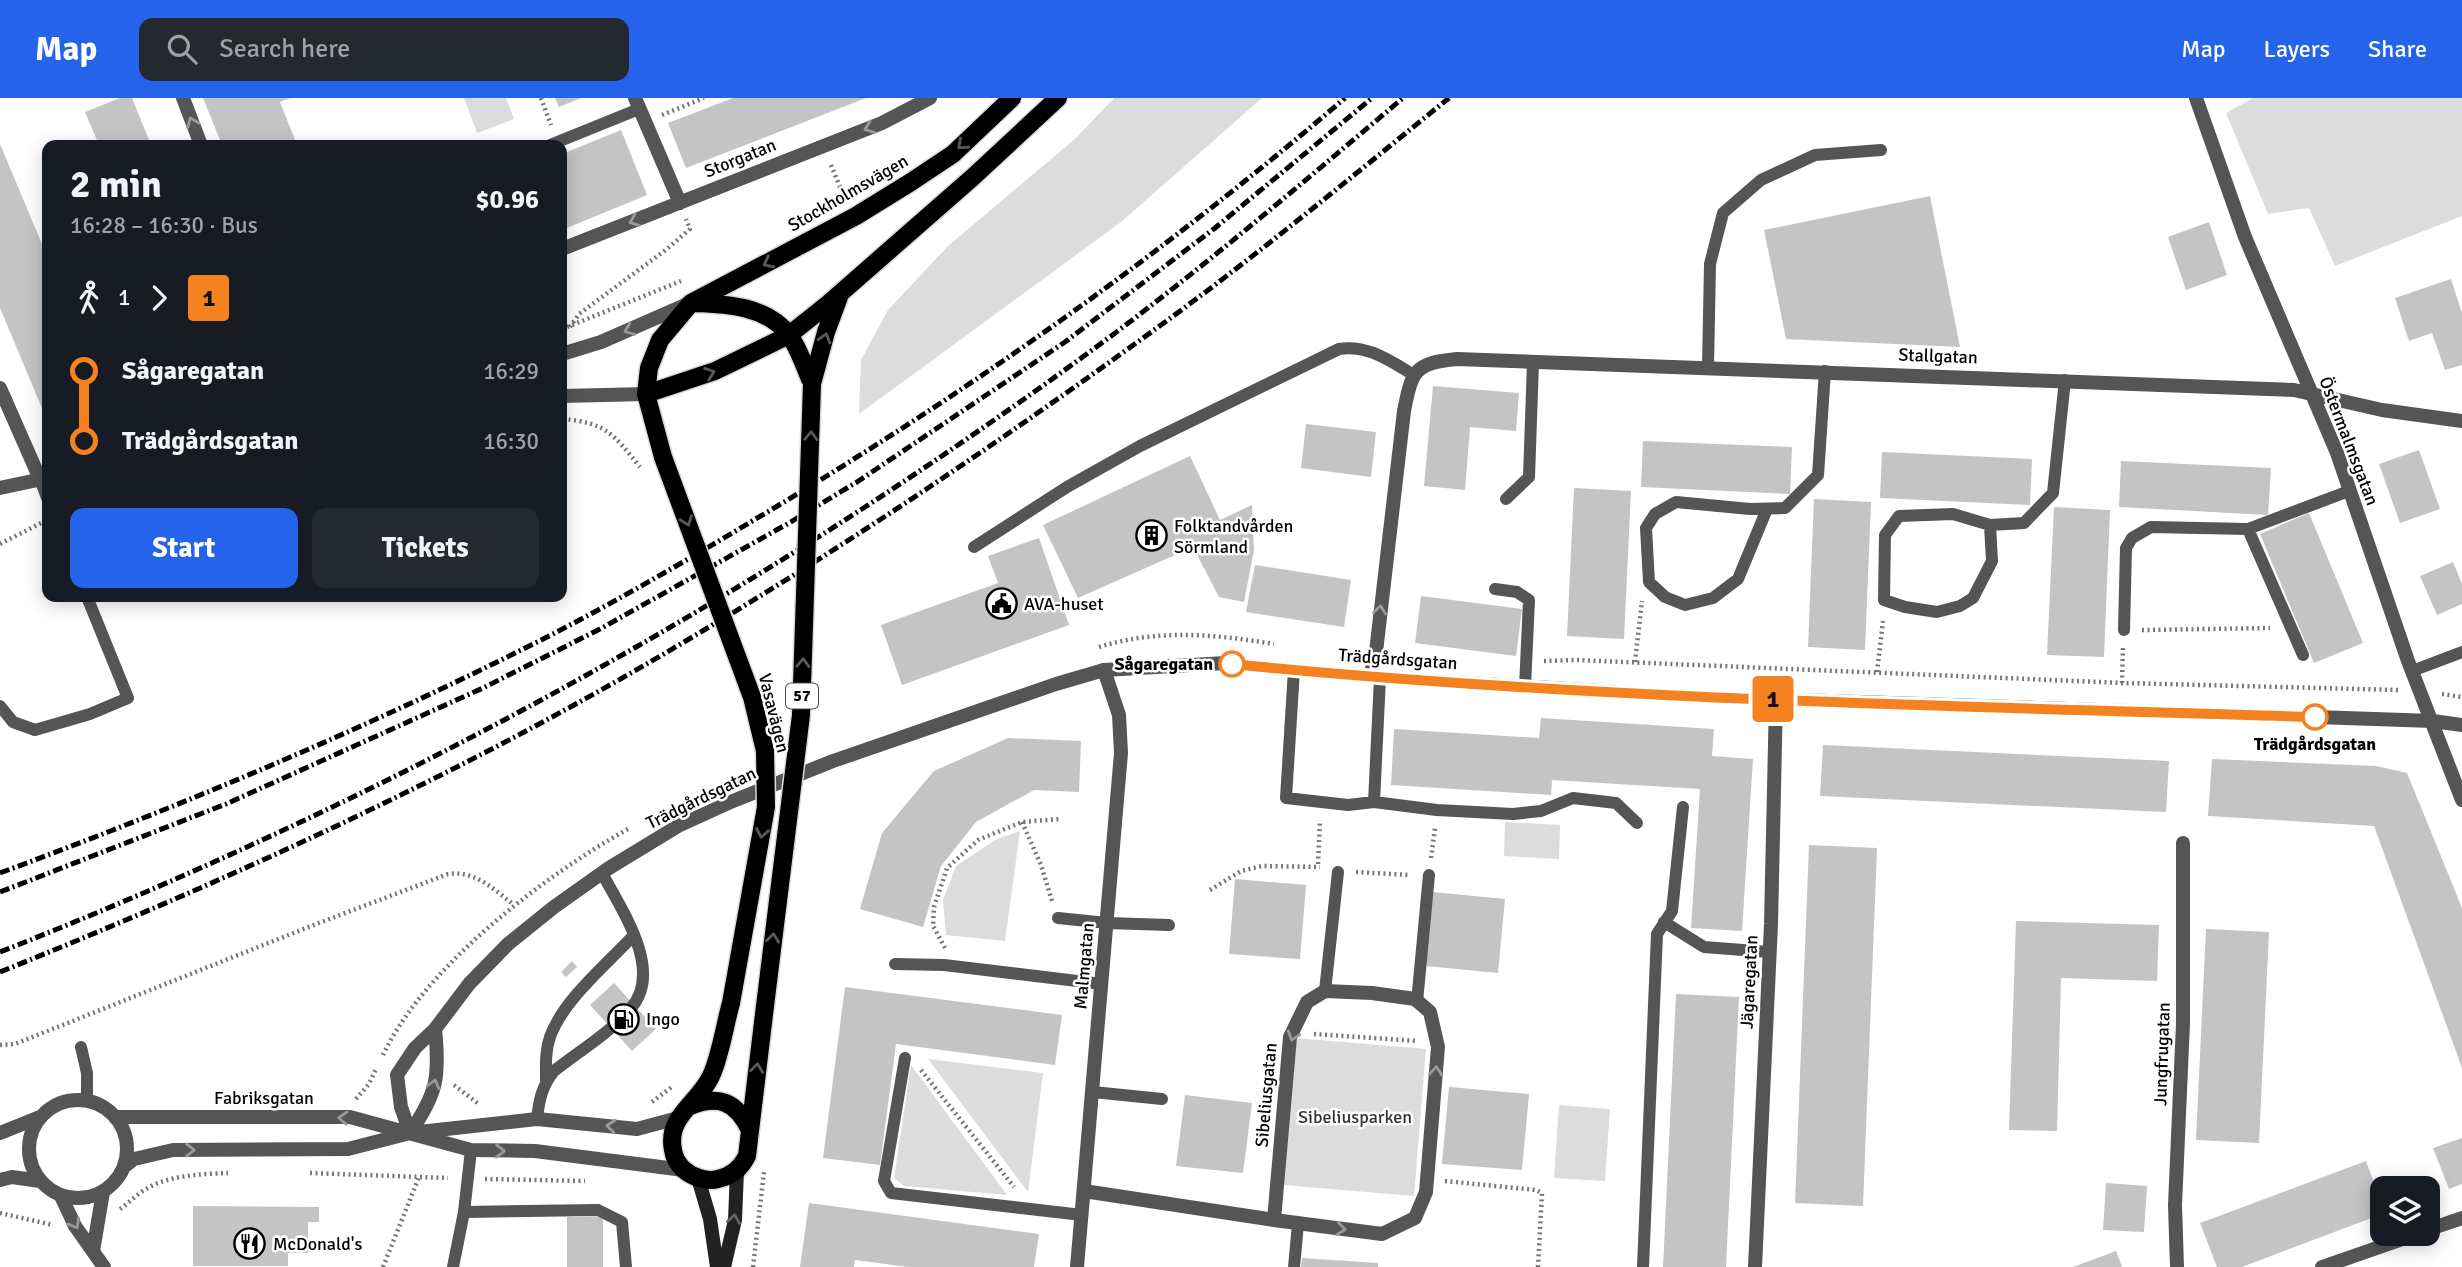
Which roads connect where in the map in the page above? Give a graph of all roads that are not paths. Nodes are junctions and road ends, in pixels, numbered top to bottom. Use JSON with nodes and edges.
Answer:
{"nodes":[{"id":1,"x":183,"y":98,"type":"edge"},
{"id":2,"x":1012,"y":98,"type":"edge"},
{"id":3,"x":1058,"y":98,"type":"edge"},
{"id":4,"x":2196,"y":98,"type":"edge"},
{"id":5,"x":919,"y":101,"type":"edge"},
{"id":6,"x":640,"y":110,"type":"edge"},
{"id":7,"x":199,"y":140,"type":"edge"},
{"id":8,"x":563,"y":140,"type":"edge"},
{"id":9,"x":1881,"y":150,"type":"dead end"},
{"id":10,"x":680,"y":203,"type":"junction"},
{"id":11,"x":567,"y":247,"type":"edge"},
{"id":12,"x":841,"y":293,"type":"junction"},
{"id":13,"x":691,"y":303,"type":"junction"},
{"id":14,"x":789,"y":335,"type":"junction"},
{"id":15,"x":567,"y":352,"type":"edge"},
{"id":16,"x":1533,"y":362,"type":"junction"},
{"id":17,"x":1708,"y":367,"type":"junction"},
{"id":18,"x":1825,"y":371,"type":"junction"},
{"id":19,"x":1413,"y":375,"type":"junction"},
{"id":20,"x":2065,"y":380,"type":"junction"},
{"id":21,"x":812,"y":384,"type":"junction"},
{"id":22,"x":0,"y":388,"type":"edge"},
{"id":23,"x":646,"y":394,"type":"junction"},
{"id":24,"x":2312,"y":394,"type":"junction"},
{"id":25,"x":567,"y":396,"type":"edge"},
{"id":26,"x":2462,"y":421,"type":"edge"},
{"id":27,"x":42,"y":474,"type":"edge"},
{"id":28,"x":42,"y":478,"type":"edge"},
{"id":29,"x":0,"y":488,"type":"edge"},
{"id":30,"x":2349,"y":491,"type":"junction"},
{"id":31,"x":1506,"y":499,"type":"dead end"},
{"id":32,"x":1767,"y":509,"type":"junction"},
{"id":33,"x":1990,"y":525,"type":"junction"},
{"id":34,"x":2248,"y":529,"type":"junction"},
{"id":35,"x":974,"y":547,"type":"dead end"},
{"id":36,"x":1495,"y":589,"type":"dead end"},
{"id":37,"x":89,"y":602,"type":"edge"},
{"id":38,"x":2124,"y":630,"type":"road end"},
{"id":39,"x":2462,"y":652,"type":"edge"},
{"id":40,"x":2303,"y":655,"type":"dead end"},
{"id":41,"x":1104,"y":670,"type":"junction"},
{"id":42,"x":1294,"y":670,"type":"junction"},
{"id":43,"x":2412,"y":671,"type":"junction"},
{"id":44,"x":1375,"y":678,"type":"junction"},
{"id":45,"x":1525,"y":687,"type":"junction"},
{"id":46,"x":1776,"y":699,"type":"junction"},
{"id":47,"x":0,"y":706,"type":"edge"},
{"id":48,"x":2433,"y":721,"type":"junction"},
{"id":49,"x":2462,"y":725,"type":"edge"},
{"id":50,"x":2462,"y":800,"type":"edge"},
{"id":51,"x":1374,"y":802,"type":"junction"},
{"id":52,"x":1684,"y":807,"type":"dead end"},
{"id":53,"x":1637,"y":823,"type":"dead end"},
{"id":54,"x":2183,"y":843,"type":"dead end"},
{"id":55,"x":1338,"y":872,"type":"road end"},
{"id":56,"x":602,"y":873,"type":"junction"},
{"id":57,"x":1429,"y":876,"type":"road end"},
{"id":58,"x":1058,"y":918,"type":"road end"},
{"id":59,"x":1664,"y":922,"type":"junction"},
{"id":60,"x":1107,"y":923,"type":"junction"},
{"id":61,"x":1169,"y":925,"type":"dead end"},
{"id":62,"x":634,"y":935,"type":"junction"},
{"id":63,"x":1769,"y":952,"type":"junction"},
{"id":64,"x":895,"y":964,"type":"dead end"},
{"id":65,"x":1101,"y":984,"type":"junction"},
{"id":66,"x":1325,"y":991,"type":"junction"},
{"id":67,"x":1417,"y":1002,"type":"junction"},
{"id":68,"x":435,"y":1029,"type":"junction"},
{"id":69,"x":81,"y":1047,"type":"dead end"},
{"id":70,"x":905,"y":1058,"type":"road end"},
{"id":71,"x":546,"y":1081,"type":"junction"},
{"id":72,"x":1093,"y":1092,"type":"junction"},
{"id":73,"x":1162,"y":1099,"type":"dead end"},
{"id":74,"x":87,"y":1100,"type":"junction"},
{"id":75,"x":683,"y":1112,"type":"junction"},
{"id":76,"x":40,"y":1117,"type":"junction"},
{"id":77,"x":116,"y":1117,"type":"junction"},
{"id":78,"x":537,"y":1119,"type":"junction"},
{"id":79,"x":750,"y":1130,"type":"junction"},
{"id":80,"x":0,"y":1133,"type":"edge"},
{"id":81,"x":410,"y":1133,"type":"junction"},
{"id":82,"x":471,"y":1150,"type":"junction"},
{"id":83,"x":125,"y":1166,"type":"junction"},
{"id":84,"x":737,"y":1171,"type":"junction"},
{"id":85,"x":691,"y":1174,"type":"junction"},
{"id":86,"x":0,"y":1180,"type":"edge"},
{"id":87,"x":40,"y":1181,"type":"junction"},
{"id":88,"x":1084,"y":1191,"type":"junction"},
{"id":89,"x":103,"y":1192,"type":"junction"},
{"id":90,"x":61,"y":1195,"type":"junction"},
{"id":91,"x":464,"y":1212,"type":"junction"},
{"id":92,"x":1082,"y":1215,"type":"junction"},
{"id":93,"x":2462,"y":1218,"type":"edge"},
{"id":94,"x":1274,"y":1220,"type":"junction"},
{"id":95,"x":1298,"y":1224,"type":"junction"},
{"id":96,"x":2440,"y":1226,"type":"edge"},
{"id":97,"x":2382,"y":1246,"type":"edge"},
{"id":98,"x":93,"y":1251,"type":"junction"},
{"id":99,"x":104,"y":1267,"type":"edge"},
{"id":100,"x":453,"y":1267,"type":"edge"},
{"id":101,"x":626,"y":1267,"type":"edge"},
{"id":102,"x":717,"y":1267,"type":"edge"},
{"id":103,"x":723,"y":1267,"type":"edge"},
{"id":104,"x":1077,"y":1267,"type":"edge"},
{"id":105,"x":1294,"y":1267,"type":"edge"},
{"id":106,"x":1643,"y":1267,"type":"edge"},
{"id":107,"x":1755,"y":1267,"type":"edge"},
{"id":108,"x":2177,"y":1267,"type":"edge"},
{"id":109,"x":2322,"y":1267,"type":"edge"}],
"edges":[{"from":7,"to":1,"type":"street","one_way":true},
{"from":2,"to":13,"type":"main road","name":"Stockholmsvägen","one_way":true},
{"from":3,"to":12,"type":"main road","number":"57"},
{"from":4,"to":24,"type":"street","name":"Östermalmsgatan"},
{"from":5,"to":10,"type":"street","name":"Storgatan","one_way":true},
{"from":6,"to":8,"type":"lane"},
{"from":6,"to":10,"type":"street"},
{"from":9,"to":17,"type":"lane"},
{"from":10,"to":11,"type":"street","name":"Storgatan","one_way":true},
{"from":12,"to":14,"type":"main road","number":"57"},
{"from":21,"to":12,"type":"main road","number":"57","one_way":true},
{"from":13,"to":14,"type":"main road"},
{"from":13,"to":15,"type":"street","one_way":true},
{"from":13,"to":23,"type":"main road","name":"Vasavägen"},
{"from":14,"to":21,"type":"main road","number":"57"},
{"from":23,"to":14,"type":"main road","one_way":true},
{"from":16,"to":17,"type":"street","name":"Stallgatan"},
{"from":16,"to":19,"type":"street","name":"Stallgatan"},
{"from":16,"to":31,"type":"lane"},
{"from":17,"to":18,"type":"street","name":"Stallgatan"},
{"from":18,"to":20,"type":"street","name":"Stallgatan"},
{"from":18,"to":32,"type":"lane"},
{"from":19,"to":35,"type":"lane"},
{"from":44,"to":19,"type":"street","one_way":true},
{"from":20,"to":24,"type":"street","name":"Stallgatan"},
{"from":20,"to":33,"type":"lane"},
{"from":79,"to":21,"type":"main road","name":"Vasavägen","number":"57","one_way":true,"bridge":true},
{"from":22,"to":27,"type":"street"},
{"from":23,"to":25,"type":"street"},
{"from":23,"to":75,"type":"main road","name":"Vasavägen","one_way":true,"bridge":true},
{"from":24,"to":26,"type":"street","name":"Stallgatan"},
{"from":24,"to":30,"type":"street","name":"Östermalmsgatan"},
{"from":28,"to":29,"type":"street"},
{"from":30,"to":34,"type":"lane"},
{"from":30,"to":43,"type":"street","name":"Östermalmsgatan"},
{"from":32,"to":32,"type":"lane"},
{"from":33,"to":33,"type":"lane"},
{"from":34,"to":38,"type":"lane"},
{"from":34,"to":40,"type":"lane"},
{"from":36,"to":45,"type":"lane"},
{"from":37,"to":47,"type":"lane"},
{"from":39,"to":43,"type":"lane"},
{"from":41,"to":42,"type":"street","name":"Trädgårdsgatan"},
{"from":41,"to":56,"type":"street","name":"Trädgårdsgatan"},
{"from":41,"to":60,"type":"street","name":"Malmgatan"},
{"from":42,"to":44,"type":"street","name":"Trädgårdsgatan"},
{"from":42,"to":51,"type":"lane"},
{"from":43,"to":48,"type":"street","name":"Östermalmsgatan"},
{"from":44,"to":45,"type":"street","name":"Trädgårdsgatan"},
{"from":44,"to":51,"type":"lane"},
{"from":45,"to":46,"type":"street","name":"Trädgårdsgatan"},
{"from":46,"to":48,"type":"street","name":"Trädgårdsgatan"},
{"from":46,"to":63,"type":"street","name":"Jägaregatan"},
{"from":48,"to":49,"type":"street","name":"Trädgårdsgatan"},
{"from":48,"to":50,"type":"street","name":"Östermalmsgatan"},
{"from":51,"to":53,"type":"lane"},
{"from":52,"to":59,"type":"lane"},
{"from":54,"to":108,"type":"street","name":"Jungfrugatan"},
{"from":55,"to":66,"type":"lane"},
{"from":56,"to":62,"type":"lane"},
{"from":56,"to":68,"type":"street","name":"Trädgårdsgatan"},
{"from":57,"to":67,"type":"lane"},
{"from":58,"to":60,"type":"lane"},
{"from":59,"to":63,"type":"lane"},
{"from":59,"to":106,"type":"lane"},
{"from":60,"to":61,"type":"lane"},
{"from":60,"to":65,"type":"street","name":"Malmgatan"},
{"from":62,"to":71,"type":"lane"},
{"from":62,"to":71,"type":"lane"},
{"from":63,"to":107,"type":"street","name":"Jägaregatan"},
{"from":64,"to":65,"type":"lane"},
{"from":65,"to":72,"type":"street","name":"Malmgatan"},
{"from":66,"to":67,"type":"street"},
{"from":66,"to":94,"type":"street","name":"Sibeliusgatan","one_way":true},
{"from":95,"to":67,"type":"street","one_way":true},
{"from":81,"to":68,"type":"street","one_way":true},
{"from":68,"to":81,"type":"street","name":"Trädgårdsgatan"},
{"from":69,"to":74,"type":"lane"},
{"from":70,"to":92,"type":"lane"},
{"from":71,"to":78,"type":"lane"},
{"from":72,"to":73,"type":"lane"},
{"from":72,"to":88,"type":"street","name":"Malmgatan"},
{"from":74,"to":76,"type":"street"},
{"from":74,"to":77,"type":"street"},
{"from":75,"to":78,"type":"street","name":"Fabriksgatan","one_way":true},
{"from":75,"to":79,"type":"main road"},
{"from":75,"to":85,"type":"main road","name":"Vasavägen"},
{"from":76,"to":80,"type":"street"},
{"from":76,"to":87,"type":"street"},
{"from":81,"to":77,"type":"street","name":"Fabriksgatan","one_way":true},
{"from":77,"to":83,"type":"street"},
{"from":78,"to":81,"type":"street","name":"Fabriksgatan"},
{"from":79,"to":84,"type":"main road","name":"Vasavägen","number":"57"},
{"from":81,"to":82,"type":"street","name":"Fabriksgatan"},
{"from":83,"to":81,"type":"street","name":"Fabriksgatan","one_way":true},
{"from":82,"to":85,"type":"street","name":"Fabriksgatan","one_way":true},
{"from":82,"to":91,"type":"lane"},
{"from":83,"to":89,"type":"street"},
{"from":84,"to":85,"type":"main road"},
{"from":103,"to":84,"type":"main road","name":"Vasavägen","one_way":true},
{"from":85,"to":102,"type":"main road","name":"Vasavägen"},
{"from":86,"to":87,"type":"street"},
{"from":87,"to":90,"type":"street"},
{"from":88,"to":92,"type":"street","name":"Malmgatan"},
{"from":88,"to":94,"type":"street"},
{"from":89,"to":90,"type":"street"},
{"from":89,"to":98,"type":"street"},
{"from":90,"to":98,"type":"street","one_way":true},
{"from":91,"to":100,"type":"lane"},
{"from":91,"to":101,"type":"lane"},
{"from":92,"to":104,"type":"street","name":"Malmgatan"},
{"from":93,"to":96,"type":"street"},
{"from":94,"to":95,"type":"street"},
{"from":95,"to":105,"type":"lane"},
{"from":97,"to":109,"type":"street"},
{"from":98,"to":99,"type":"street"}]}
